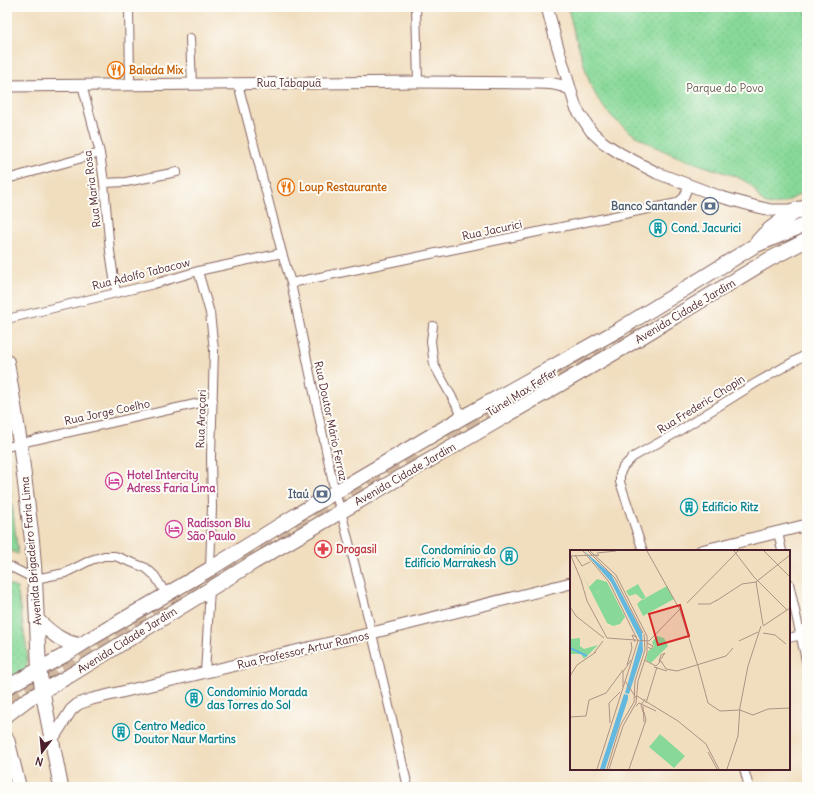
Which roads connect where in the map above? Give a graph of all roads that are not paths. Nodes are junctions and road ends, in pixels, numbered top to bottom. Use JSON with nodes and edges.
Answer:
{"nodes":[{"id":1,"x":129,"y":7,"type":"edge"},
{"id":2,"x":416,"y":7,"type":"edge"},
{"id":3,"x":548,"y":7,"type":"edge"},
{"id":4,"x":190,"y":38,"type":"dead end"},
{"id":5,"x":418,"y":82,"type":"junction"},
{"id":6,"x":130,"y":84,"type":"junction"},
{"id":7,"x":192,"y":84,"type":"junction"},
{"id":8,"x":238,"y":84,"type":"junction"},
{"id":9,"x":82,"y":85,"type":"junction"},
{"id":10,"x":7,"y":86,"type":"edge"},
{"id":11,"x":570,"y":89,"type":"junction"},
{"id":12,"x":100,"y":153,"type":"junction"},
{"id":13,"x":177,"y":172,"type":"dead end"},
{"id":14,"x":7,"y":179,"type":"edge"},
{"id":15,"x":104,"y":183,"type":"junction"},
{"id":16,"x":688,"y":185,"type":"junction"},
{"id":17,"x":807,"y":205,"type":"edge"},
{"id":18,"x":807,"y":215,"type":"edge"},
{"id":19,"x":807,"y":224,"type":"edge"},
{"id":20,"x":806,"y":240,"type":"edge"},
{"id":21,"x":754,"y":246,"type":"junction"},
{"id":22,"x":282,"y":253,"type":"junction"},
{"id":23,"x":198,"y":271,"type":"junction"},
{"id":24,"x":291,"y":283,"type":"junction"},
{"id":25,"x":116,"y":292,"type":"junction"},
{"id":26,"x":7,"y":319,"type":"edge"},
{"id":27,"x":433,"y":326,"type":"dead end"},
{"id":28,"x":620,"y":329,"type":"junction"},
{"id":29,"x":636,"y":329,"type":"tunnel mouth"},
{"id":30,"x":807,"y":354,"type":"edge"},
{"id":31,"x":7,"y":362,"type":"edge"},
{"id":32,"x":213,"y":400,"type":"junction"},
{"id":33,"x":463,"y":417,"type":"junction"},
{"id":34,"x":14,"y":445,"type":"edge"},
{"id":35,"x":422,"y":452,"type":"tunnel mouth"},
{"id":36,"x":335,"y":493,"type":"junction"},
{"id":37,"x":341,"y":511,"type":"junction"},
{"id":38,"x":807,"y":525,"type":"edge"},
{"id":39,"x":778,"y":532,"type":"junction"},
{"id":40,"x":643,"y":550,"type":"edge"},
{"id":41,"x":705,"y":550,"type":"edge"},
{"id":42,"x":782,"y":550,"type":"edge"},
{"id":43,"x":7,"y":565,"type":"edge"},
{"id":44,"x":210,"y":569,"type":"junction"},
{"id":45,"x":35,"y":579,"type":"junction"},
{"id":46,"x":570,"y":583,"type":"edge"},
{"id":47,"x":790,"y":587,"type":"edge"},
{"id":48,"x":210,"y":589,"type":"junction"},
{"id":49,"x":166,"y":594,"type":"junction"},
{"id":50,"x":37,"y":620,"type":"junction"},
{"id":51,"x":372,"y":633,"type":"junction"},
{"id":52,"x":801,"y":635,"type":"junction"},
{"id":53,"x":790,"y":638,"type":"edge"},
{"id":54,"x":80,"y":645,"type":"junction"},
{"id":55,"x":807,"y":665,"type":"edge"},
{"id":56,"x":39,"y":669,"type":"junction"},
{"id":57,"x":205,"y":673,"type":"junction"},
{"id":58,"x":7,"y":687,"type":"edge"},
{"id":59,"x":42,"y":692,"type":"junction"},
{"id":60,"x":7,"y":715,"type":"edge"},
{"id":61,"x":7,"y":739,"type":"edge"},
{"id":62,"x":52,"y":740,"type":"junction"},
{"id":63,"x":744,"y":770,"type":"edge"},
{"id":64,"x":19,"y":787,"type":"edge"},
{"id":65,"x":61,"y":787,"type":"edge"},
{"id":66,"x":408,"y":787,"type":"edge"},
{"id":67,"x":748,"y":787,"type":"edge"}],
"edges":[{"from":1,"to":6,"type":"street"},
{"from":2,"to":5,"type":"street"},
{"from":3,"to":11,"type":"street"},
{"from":4,"to":7,"type":"street"},
{"from":5,"to":8,"type":"street","name":"Rua Tabapuã"},
{"from":5,"to":11,"type":"street","name":"Rua Tabapuã"},
{"from":6,"to":7,"type":"street","name":"Rua Tabapuã"},
{"from":6,"to":9,"type":"street","name":"Rua Tabapuã"},
{"from":7,"to":8,"type":"street","name":"Rua Tabapuã"},
{"from":8,"to":22,"type":"street","name":"Rua Doutor Mário Ferraz"},
{"from":9,"to":10,"type":"street","name":"Rua Tabapuã"},
{"from":9,"to":12,"type":"street","name":"Rua Maria Rosa"},
{"from":11,"to":16,"type":"street"},
{"from":12,"to":14,"type":"street"},
{"from":12,"to":15,"type":"street","name":"Rua Maria Rosa"},
{"from":13,"to":15,"type":"street"},
{"from":15,"to":25,"type":"street","name":"Rua Maria Rosa"},
{"from":16,"to":17,"type":"street"},
{"from":16,"to":24,"type":"street","name":"Rua Jacurici"},
{"from":17,"to":21,"type":"highway","name":"Avenida Cidade Jardim"},
{"from":18,"to":21,"type":"highway"},
{"from":19,"to":21,"type":"highway","name":"Avenida Cidade Jardim"},
{"from":20,"to":29,"type":"highway"},
{"from":20,"to":37,"type":"highway","name":"Avenida Cidade Jardim"},
{"from":21,"to":28,"type":"highway","name":"Avenida Cidade Jardim"},
{"from":22,"to":23,"type":"street","name":"Rua Adolfo Tabacow"},
{"from":22,"to":24,"type":"street","name":"Rua Doutor Mário Ferraz"},
{"from":23,"to":25,"type":"street","name":"Rua Adolfo Tabacow"},
{"from":23,"to":32,"type":"street","name":"Rua Araçari"},
{"from":24,"to":36,"type":"street","name":"Rua Doutor Mário Ferraz"},
{"from":25,"to":26,"type":"street","name":"Rua Adolfo Tabacow"},
{"from":27,"to":33,"type":"street"},
{"from":28,"to":33,"type":"highway","name":"Avenida Cidade Jardim"},
{"from":28,"to":35,"type":"highway","name":"Túnel Max Feffer"},
{"from":30,"to":40,"type":"street","name":"Rua Frederic Chopin"},
{"from":31,"to":34,"type":"highway","name":"Avenida Brigadeiro Faria Lima"},
{"from":32,"to":34,"type":"street","name":"Rua Jorge Coelho"},
{"from":32,"to":44,"type":"street","name":"Rua Araçari"},
{"from":33,"to":36,"type":"highway","name":"Avenida Cidade Jardim"},
{"from":34,"to":45,"type":"highway","name":"Avenida Brigadeiro Faria Lima"},
{"from":36,"to":37,"type":"street","name":"Rua Doutor Mário Ferraz"},
{"from":36,"to":44,"type":"highway","name":"Avenida Cidade Jardim"},
{"from":37,"to":48,"type":"highway","name":"Avenida Cidade Jardim"},
{"from":37,"to":51,"type":"street","name":"Rua Doutor Mário Ferraz"},
{"from":38,"to":39,"type":"street"},
{"from":39,"to":41,"type":"street"},
{"from":39,"to":42,"type":"street"},
{"from":43,"to":45,"type":"street"},
{"from":44,"to":49,"type":"highway","name":"Avenida Cidade Jardim"},
{"from":45,"to":49,"type":"street"},
{"from":45,"to":50,"type":"highway","name":"Avenida Brigadeiro Faria Lima"},
{"from":46,"to":51,"type":"street","name":"Rua Professor Artur Ramos"},
{"from":47,"to":52,"type":"street"},
{"from":48,"to":57,"type":"street"},
{"from":48,"to":59,"type":"highway","name":"Avenida Cidade Jardim"},
{"from":49,"to":54,"type":"highway","name":"Avenida Cidade Jardim"},
{"from":50,"to":54,"type":"highway"},
{"from":50,"to":56,"type":"highway","name":"Avenida Brigadeiro Faria Lima"},
{"from":51,"to":57,"type":"street","name":"Rua Professor Artur Ramos"},
{"from":51,"to":66,"type":"street","name":"Rua Doutor Mário Ferraz"},
{"from":52,"to":53,"type":"street"},
{"from":52,"to":55,"type":"street"},
{"from":54,"to":56,"type":"highway","name":"Avenida Cidade Jardim"},
{"from":56,"to":58,"type":"highway","name":"Avenida Cidade Jardim"},
{"from":56,"to":59,"type":"highway","name":"Avenida Brigadeiro Faria Lima"},
{"from":57,"to":62,"type":"street","name":"Rua Professor Artur Ramos"},
{"from":59,"to":60,"type":"highway","name":"Avenida Cidade Jardim"},
{"from":59,"to":62,"type":"highway","name":"Avenida Brigadeiro Faria Lima"},
{"from":61,"to":64,"type":"highway"},
{"from":62,"to":65,"type":"highway","name":"Avenida Brigadeiro Faria Lima"},
{"from":63,"to":67,"type":"street"}]}
